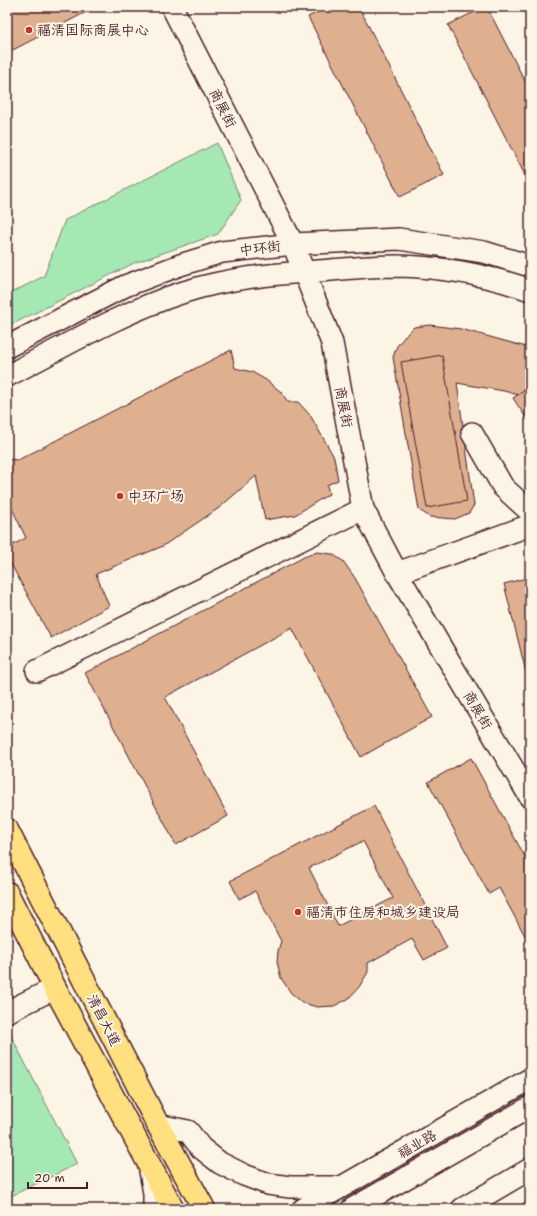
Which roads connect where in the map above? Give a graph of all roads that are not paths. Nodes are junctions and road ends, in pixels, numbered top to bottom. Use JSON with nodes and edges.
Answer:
{"nodes":[{"id":1,"x":172,"y":7,"type":"edge"},
{"id":2,"x":293,"y":244,"type":"junction"},
{"id":3,"x":530,"y":266,"type":"edge"},
{"id":4,"x":304,"y":272,"type":"junction"},
{"id":5,"x":530,"y":290,"type":"edge"},
{"id":6,"x":7,"y":347,"type":"edge"},
{"id":7,"x":7,"y":376,"type":"edge"},
{"id":8,"x":472,"y":433,"type":"dead end"},
{"id":9,"x":363,"y":509,"type":"junction"},
{"id":10,"x":529,"y":517,"type":"edge"},
{"id":11,"x":397,"y":573,"type":"junction"},
{"id":12,"x":37,"y":671,"type":"dead end"},
{"id":13,"x":530,"y":797,"type":"edge"},
{"id":14,"x":7,"y":830,"type":"edge"},
{"id":15,"x":7,"y":893,"type":"edge"},
{"id":16,"x":55,"y":988,"type":"junction"},
{"id":17,"x":7,"y":1012,"type":"edge"},
{"id":18,"x":530,"y":1079,"type":"edge"},
{"id":19,"x":530,"y":1107,"type":"edge"},
{"id":20,"x":158,"y":1125,"type":"junction"},
{"id":21,"x":148,"y":1160,"type":"junction"},
{"id":22,"x":530,"y":1169,"type":"edge"},
{"id":23,"x":342,"y":1186,"type":"junction"},
{"id":24,"x":354,"y":1208,"type":"edge"},
{"id":25,"x":154,"y":1209,"type":"edge"},
{"id":26,"x":173,"y":1209,"type":"edge"},
{"id":27,"x":204,"y":1209,"type":"edge"},
{"id":28,"x":303,"y":1209,"type":"edge"},
{"id":29,"x":462,"y":1209,"type":"edge"}],
"edges":[{"from":1,"to":2,"type":"street","name":"商展街"},
{"from":2,"to":3,"type":"street","name":"中环街"},
{"from":2,"to":4,"type":"street","name":"商展街"},
{"from":2,"to":6,"type":"street","name":"中环街"},
{"from":4,"to":5,"type":"street","name":"中环街"},
{"from":4,"to":7,"type":"street","name":"中环街"},
{"from":4,"to":9,"type":"street","name":"商展街"},
{"from":8,"to":10,"type":"street"},
{"from":9,"to":11,"type":"street","name":"商展街"},
{"from":9,"to":12,"type":"street"},
{"from":10,"to":11,"type":"street"},
{"from":11,"to":13,"type":"street","name":"商展街"},
{"from":14,"to":20,"type":"main road","name":"清昌大道"},
{"from":15,"to":16,"type":"main road","name":"清昌大道"},
{"from":16,"to":17,"type":"street"},
{"from":16,"to":21,"type":"main road","name":"清昌大道"},
{"from":18,"to":23,"type":"street","name":"福业路"},
{"from":19,"to":24,"type":"street","name":"福业路"},
{"from":20,"to":23,"type":"street"},
{"from":20,"to":27,"type":"main road","name":"清昌大道"},
{"from":21,"to":25,"type":"street"},
{"from":21,"to":26,"type":"main road","name":"清昌大道"},
{"from":22,"to":29,"type":"street"},
{"from":23,"to":28,"type":"street","name":"福业路"}]}
